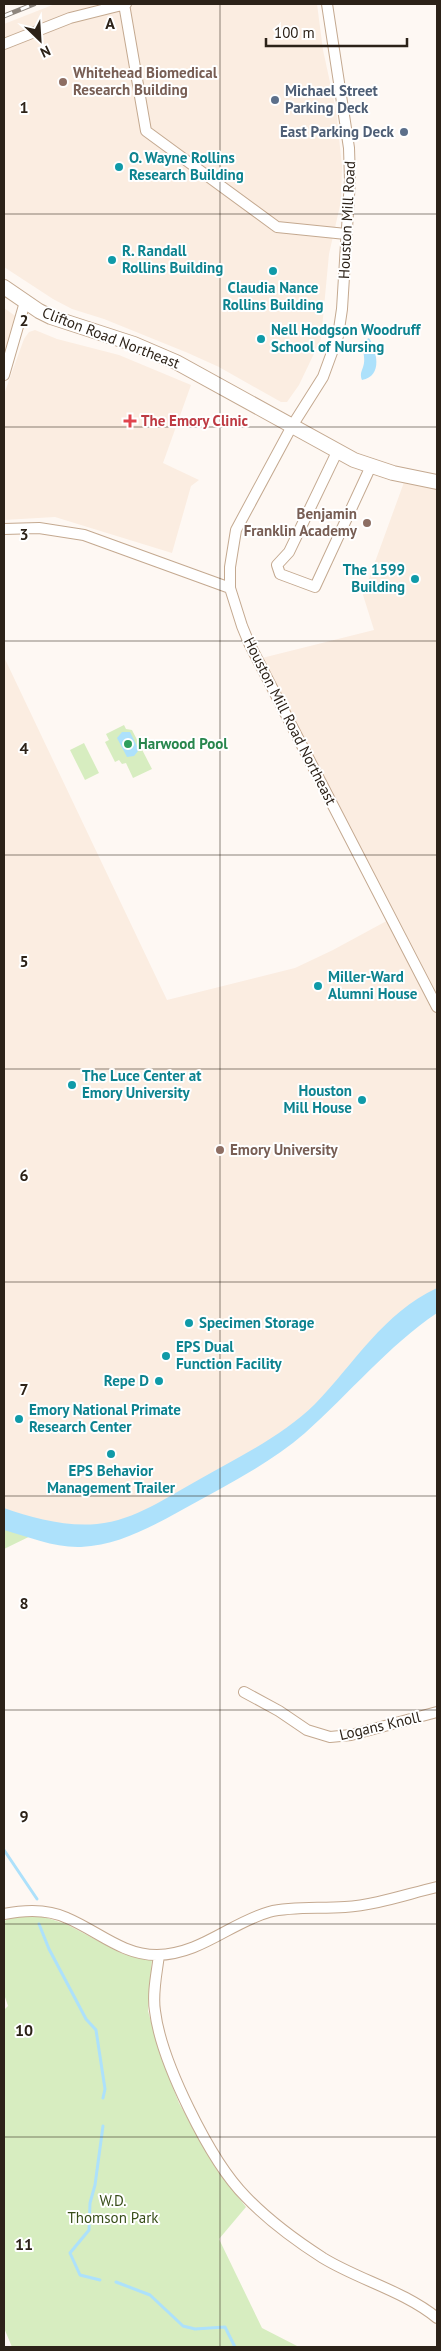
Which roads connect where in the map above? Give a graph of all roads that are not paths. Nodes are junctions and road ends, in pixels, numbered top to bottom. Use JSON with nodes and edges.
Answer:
{"nodes":[{"id":1,"x":125,"y":4,"type":"edge"},
{"id":2,"x":327,"y":4,"type":"edge"},
{"id":3,"x":4,"y":44,"type":"edge"},
{"id":4,"x":346,"y":234,"type":"junction"},
{"id":5,"x":4,"y":287,"type":"edge"},
{"id":6,"x":25,"y":302,"type":"junction"},
{"id":7,"x":4,"y":375,"type":"edge"},
{"id":8,"x":292,"y":426,"type":"junction"},
{"id":9,"x":338,"y":452,"type":"junction"},
{"id":10,"x":371,"y":466,"type":"junction"},
{"id":11,"x":437,"y":482,"type":"edge"},
{"id":12,"x":4,"y":529,"type":"edge"},
{"id":13,"x":230,"y":588,"type":"junction"},
{"id":14,"x":437,"y":1007,"type":"edge"},
{"id":15,"x":244,"y":1692,"type":"dead end"},
{"id":16,"x":437,"y":1712,"type":"edge"},
{"id":17,"x":437,"y":1887,"type":"edge"},
{"id":18,"x":4,"y":1914,"type":"edge"},
{"id":19,"x":159,"y":1955,"type":"junction"},
{"id":20,"x":437,"y":2318,"type":"edge"}],
"edges":[{"from":1,"to":3,"type":"street"},
{"from":1,"to":4,"type":"street"},
{"from":2,"to":4,"type":"street","name":"Houston Mill Road"},
{"from":4,"to":8,"type":"street","name":"Houston Mill Road"},
{"from":5,"to":6,"type":"main road","name":"Clifton Road Northeast"},
{"from":6,"to":7,"type":"street"},
{"from":6,"to":8,"type":"main road","name":"Clifton Road Northeast"},
{"from":8,"to":9,"type":"main road","name":"Clifton Road Northeast"},
{"from":8,"to":13,"type":"street","name":"Houston Mill Road Northeast"},
{"from":9,"to":10,"type":"main road","name":"Clifton Road Northeast"},
{"from":9,"to":10,"type":"street"},
{"from":10,"to":11,"type":"main road","name":"Clifton Road Northeast"},
{"from":12,"to":13,"type":"street"},
{"from":13,"to":14,"type":"street","name":"Houston Mill Road Northeast"},
{"from":15,"to":16,"type":"street","name":"Logans Knoll"},
{"from":17,"to":19,"type":"street"},
{"from":18,"to":19,"type":"street"},
{"from":19,"to":20,"type":"street"}]}
